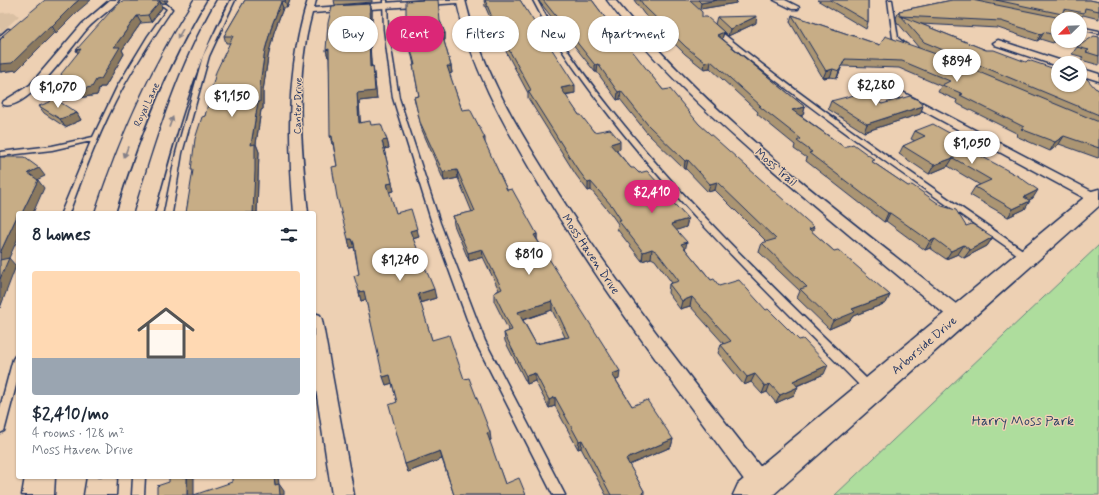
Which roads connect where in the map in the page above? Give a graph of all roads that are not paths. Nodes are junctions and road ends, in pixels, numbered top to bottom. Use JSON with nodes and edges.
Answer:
{"nodes":[{"id":1,"x":200,"y":0,"type":"edge"},
{"id":2,"x":223,"y":0,"type":"edge"},
{"id":3,"x":233,"y":0,"type":"edge"},
{"id":4,"x":461,"y":0,"type":"edge"},
{"id":5,"x":535,"y":0,"type":"edge"},
{"id":6,"x":611,"y":0,"type":"edge"},
{"id":7,"x":778,"y":0,"type":"edge"},
{"id":8,"x":890,"y":0,"type":"edge"},
{"id":9,"x":116,"y":3,"type":"edge"},
{"id":10,"x":384,"y":3,"type":"edge"},
{"id":11,"x":145,"y":4,"type":"edge"},
{"id":12,"x":310,"y":5,"type":"edge"},
{"id":13,"x":795,"y":7,"type":"dead end"},
{"id":14,"x":16,"y":25,"type":"edge"},
{"id":15,"x":710,"y":25,"type":"edge"},
{"id":16,"x":1087,"y":29,"type":"edge"},
{"id":17,"x":1099,"y":32,"type":"edge"},
{"id":18,"x":0,"y":39,"type":"edge"},
{"id":19,"x":998,"y":43,"type":"dead end"},
{"id":20,"x":911,"y":49,"type":"edge"},
{"id":21,"x":1051,"y":61,"type":"edge"},
{"id":22,"x":1087,"y":74,"type":"edge"},
{"id":23,"x":1099,"y":78,"type":"edge"},
{"id":24,"x":891,"y":89,"type":"dead end"},
{"id":25,"x":8,"y":103,"type":"dead end"},
{"id":26,"x":96,"y":138,"type":"junction"},
{"id":27,"x":0,"y":154,"type":"edge"},
{"id":28,"x":1097,"y":197,"type":"edge"},
{"id":29,"x":66,"y":211,"type":"edge"},
{"id":30,"x":106,"y":211,"type":"edge"},
{"id":31,"x":145,"y":211,"type":"edge"},
{"id":32,"x":168,"y":211,"type":"edge"},
{"id":33,"x":301,"y":211,"type":"edge"},
{"id":34,"x":1027,"y":257,"type":"junction"},
{"id":35,"x":959,"y":316,"type":"junction"},
{"id":36,"x":316,"y":332,"type":"edge"},
{"id":37,"x":16,"y":367,"type":"edge"},
{"id":38,"x":872,"y":391,"type":"junction"},
{"id":39,"x":0,"y":428,"type":"edge"},
{"id":40,"x":40,"y":479,"type":"edge"},
{"id":41,"x":102,"y":479,"type":"edge"},
{"id":42,"x":139,"y":479,"type":"edge"},
{"id":43,"x":755,"y":490,"type":"edge"},
{"id":44,"x":38,"y":495,"type":"edge"},
{"id":45,"x":100,"y":495,"type":"edge"},
{"id":46,"x":138,"y":495,"type":"edge"},
{"id":47,"x":344,"y":495,"type":"edge"},
{"id":48,"x":559,"y":495,"type":"edge"}],
"edges":[{"from":1,"to":30,"type":"main road","name":"Royal Lane","one_way":true},
{"from":31,"to":2,"type":"main road","one_way":true},
{"from":3,"to":32,"type":"lane"},
{"from":4,"to":10,"type":"street"},
{"from":4,"to":43,"type":"street","name":"Moss Haven Drive"},
{"from":5,"to":38,"type":"lane"},
{"from":6,"to":35,"type":"street","name":"Moss Trail"},
{"from":7,"to":13,"type":"street"},
{"from":8,"to":20,"type":"lane"},
{"from":9,"to":25,"type":"street"},
{"from":10,"to":12,"type":"street"},
{"from":10,"to":48,"type":"lane"},
{"from":11,"to":26,"type":"lane"},
{"from":12,"to":33,"type":"street","name":"Canter Drive"},
{"from":14,"to":18,"type":"lane"},
{"from":15,"to":34,"type":"lane"},
{"from":16,"to":17,"type":"lane"},
{"from":19,"to":21,"type":"street"},
{"from":22,"to":23,"type":"street"},
{"from":24,"to":28,"type":"street"},
{"from":26,"to":27,"type":"lane"},
{"from":26,"to":29,"type":"lane"},
{"from":28,"to":34,"type":"main road","name":"Arborside Drive"},
{"from":34,"to":35,"type":"main road","name":"Arborside Drive"},
{"from":35,"to":38,"type":"main road","name":"Arborside Drive"},
{"from":36,"to":47,"type":"street"},
{"from":37,"to":39,"type":"lane"},
{"from":38,"to":43,"type":"main road","name":"Arborside Drive"},
{"from":40,"to":44,"type":"main road"},
{"from":41,"to":45,"type":"main road"},
{"from":42,"to":46,"type":"lane"}]}
